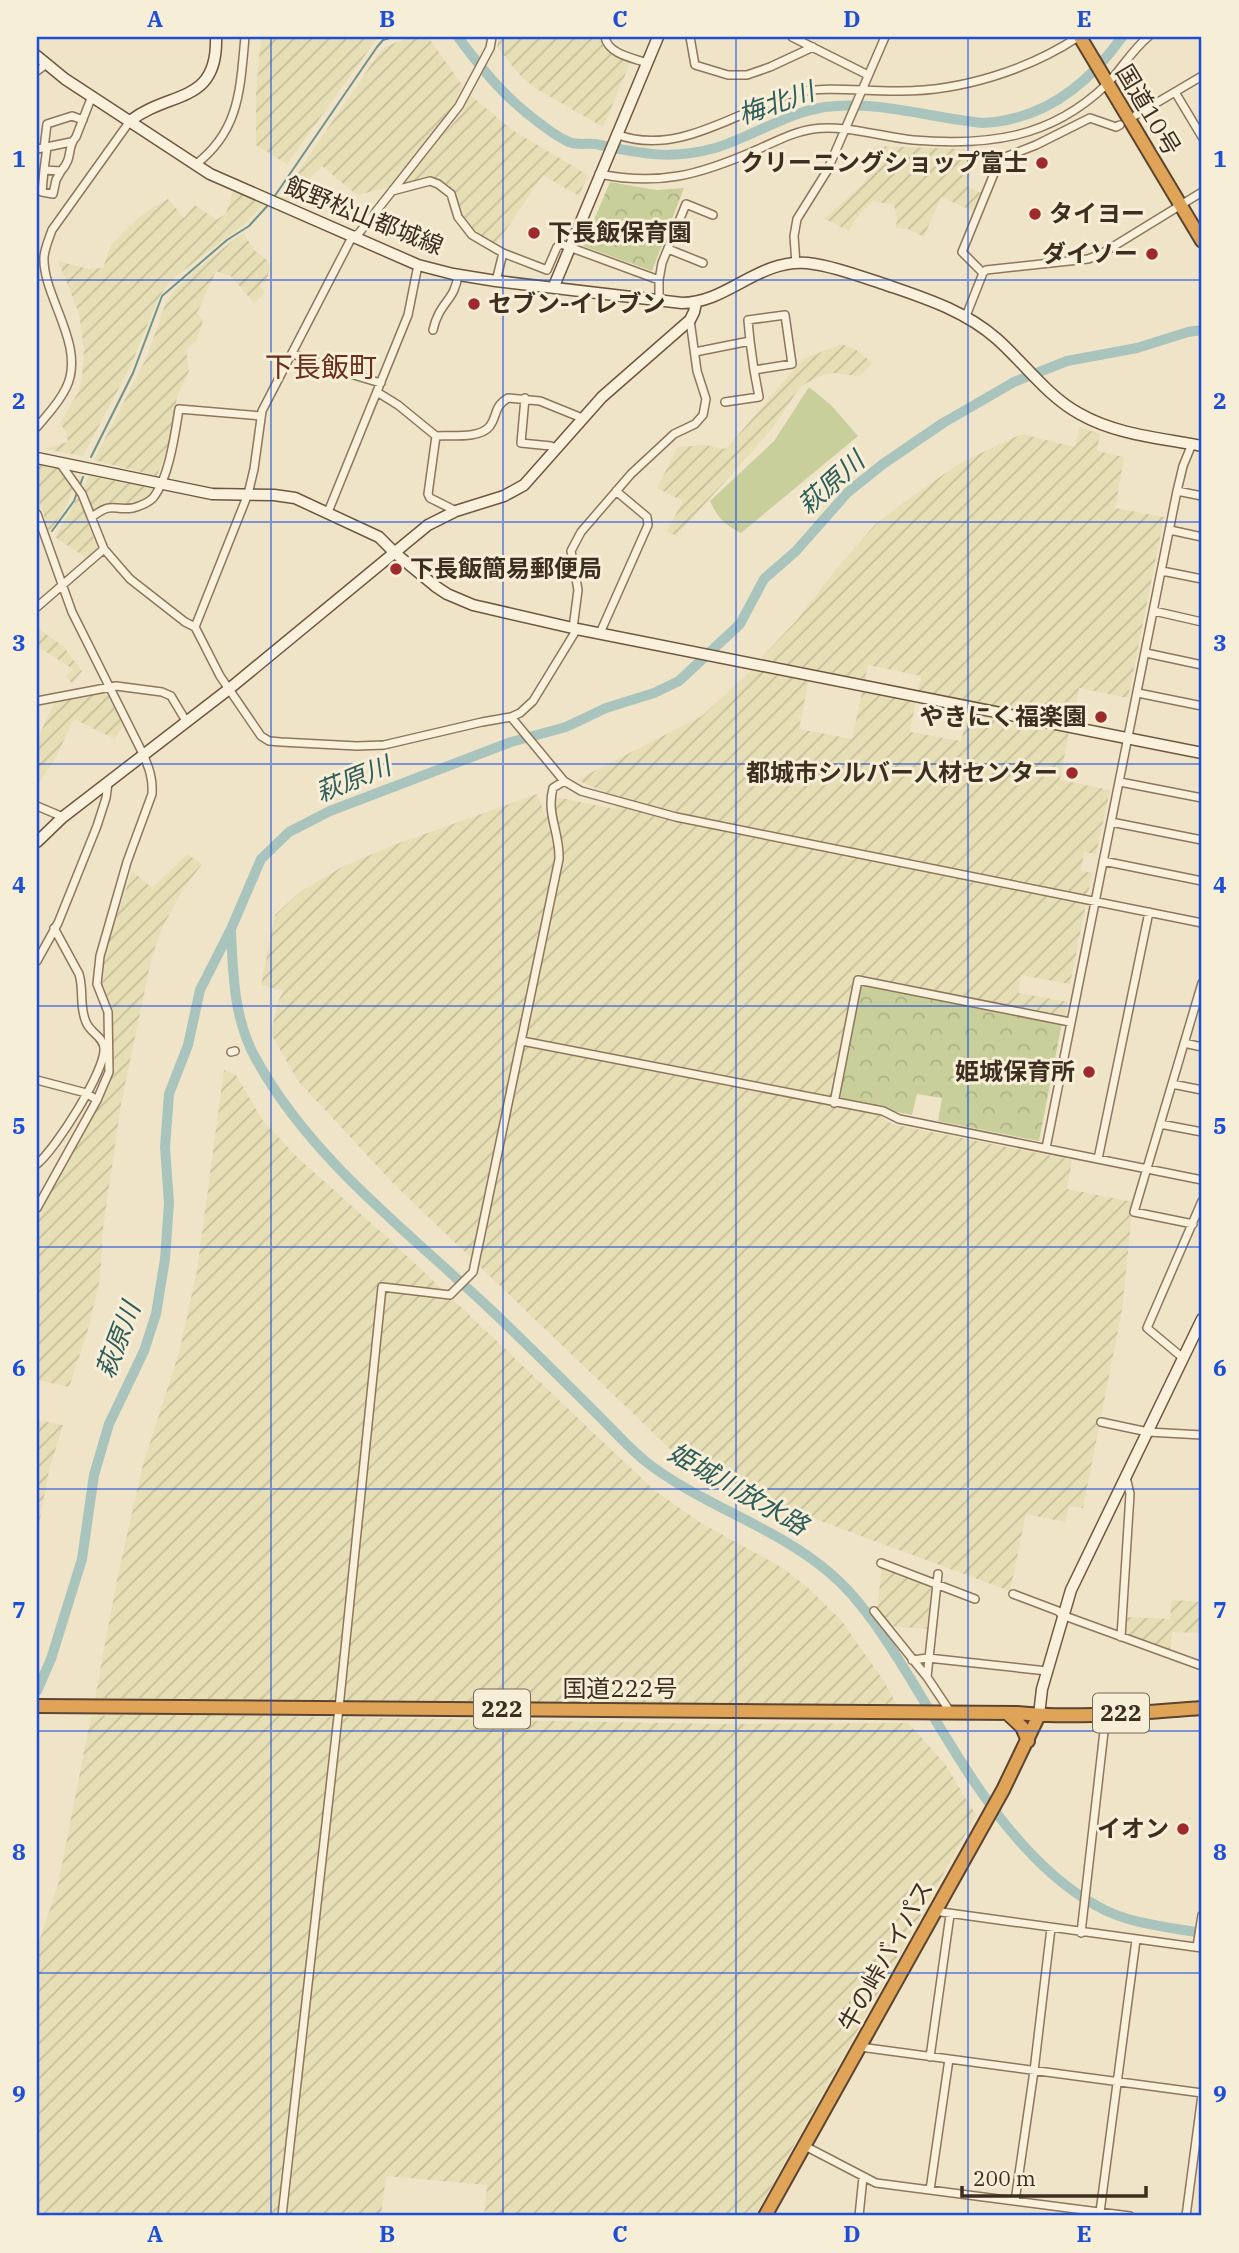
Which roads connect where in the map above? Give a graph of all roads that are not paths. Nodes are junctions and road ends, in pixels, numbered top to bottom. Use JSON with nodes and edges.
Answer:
{"nodes":[{"id":1,"x":216,"y":37,"type":"edge"},
{"id":2,"x":244,"y":37,"type":"edge"},
{"id":3,"x":492,"y":37,"type":"edge"},
{"id":4,"x":605,"y":37,"type":"edge"},
{"id":5,"x":658,"y":37,"type":"edge"},
{"id":6,"x":690,"y":37,"type":"edge"},
{"id":7,"x":792,"y":37,"type":"edge"},
{"id":8,"x":885,"y":37,"type":"edge"},
{"id":9,"x":1079,"y":37,"type":"edge"},
{"id":10,"x":1147,"y":37,"type":"edge"},
{"id":11,"x":813,"y":47,"type":"junction"},
{"id":12,"x":37,"y":56,"type":"edge"},
{"id":13,"x":647,"y":63,"type":"junction"},
{"id":14,"x":47,"y":64,"type":"junction"},
{"id":15,"x":37,"y":71,"type":"edge"},
{"id":16,"x":868,"y":75,"type":"junction"},
{"id":17,"x":1202,"y":76,"type":"edge"},
{"id":18,"x":1107,"y":81,"type":"junction"},
{"id":19,"x":863,"y":92,"type":"junction"},
{"id":20,"x":1175,"y":92,"type":"junction"},
{"id":21,"x":92,"y":96,"type":"junction"},
{"id":22,"x":1136,"y":115,"type":"dead end"},
{"id":23,"x":83,"y":120,"type":"junction"},
{"id":24,"x":131,"y":121,"type":"junction"},
{"id":25,"x":1120,"y":125,"type":"dead end"},
{"id":26,"x":846,"y":129,"type":"junction"},
{"id":27,"x":616,"y":135,"type":"junction"},
{"id":28,"x":1202,"y":137,"type":"edge"},
{"id":29,"x":71,"y":142,"type":"junction"},
{"id":30,"x":43,"y":148,"type":"edge"},
{"id":31,"x":195,"y":165,"type":"junction"},
{"id":32,"x":44,"y":170,"type":"junction"},
{"id":33,"x":61,"y":171,"type":"junction"},
{"id":34,"x":599,"y":174,"type":"junction"},
{"id":35,"x":391,"y":191,"type":"junction"},
{"id":36,"x":1202,"y":192,"type":"edge"},
{"id":37,"x":1180,"y":206,"type":"junction"},
{"id":38,"x":713,"y":215,"type":"dead end"},
{"id":39,"x":352,"y":237,"type":"junction"},
{"id":40,"x":1202,"y":241,"type":"edge"},
{"id":41,"x":569,"y":248,"type":"junction"},
{"id":42,"x":668,"y":249,"type":"junction"},
{"id":43,"x":503,"y":253,"type":"junction"},
{"id":44,"x":704,"y":263,"type":"dead end"},
{"id":45,"x":796,"y":264,"type":"junction"},
{"id":46,"x":418,"y":265,"type":"junction"},
{"id":47,"x":983,"y":272,"type":"junction"},
{"id":48,"x":458,"y":275,"type":"junction"},
{"id":49,"x":659,"y":280,"type":"junction"},
{"id":50,"x":496,"y":281,"type":"junction"},
{"id":51,"x":554,"y":286,"type":"junction"},
{"id":52,"x":659,"y":300,"type":"junction"},
{"id":53,"x":696,"y":303,"type":"junction"},
{"id":54,"x":966,"y":316,"type":"junction"},
{"id":55,"x":690,"y":320,"type":"junction"},
{"id":56,"x":433,"y":330,"type":"dead end"},
{"id":57,"x":750,"y":341,"type":"junction"},
{"id":58,"x":695,"y":352,"type":"junction"},
{"id":59,"x":292,"y":354,"type":"junction"},
{"id":60,"x":754,"y":370,"type":"junction"},
{"id":61,"x":381,"y":383,"type":"junction"},
{"id":62,"x":377,"y":392,"type":"junction"},
{"id":63,"x":525,"y":398,"type":"junction"},
{"id":64,"x":725,"y":402,"type":"dead end"},
{"id":65,"x":261,"y":416,"type":"junction"},
{"id":66,"x":582,"y":418,"type":"junction"},
{"id":67,"x":37,"y":428,"type":"edge"},
{"id":68,"x":436,"y":436,"type":"junction"},
{"id":69,"x":1197,"y":445,"type":"edge"},
{"id":70,"x":556,"y":449,"type":"junction"},
{"id":71,"x":37,"y":458,"type":"edge"},
{"id":72,"x":60,"y":463,"type":"junction"},
{"id":73,"x":160,"y":484,"type":"junction"},
{"id":74,"x":616,"y":491,"type":"junction"},
{"id":75,"x":1177,"y":491,"type":"junction"},
{"id":76,"x":248,"y":494,"type":"junction"},
{"id":77,"x":1202,"y":496,"type":"edge"},
{"id":78,"x":456,"y":511,"type":"junction"},
{"id":79,"x":328,"y":512,"type":"junction"},
{"id":80,"x":37,"y":514,"type":"edge"},
{"id":81,"x":92,"y":517,"type":"junction"},
{"id":82,"x":1170,"y":530,"type":"junction"},
{"id":83,"x":1202,"y":537,"type":"edge"},
{"id":84,"x":104,"y":549,"type":"junction"},
{"id":85,"x":395,"y":553,"type":"junction"},
{"id":86,"x":1162,"y":571,"type":"junction"},
{"id":87,"x":1202,"y":579,"type":"edge"},
{"id":88,"x":63,"y":586,"type":"junction"},
{"id":89,"x":37,"y":607,"type":"edge"},
{"id":90,"x":1154,"y":611,"type":"junction"},
{"id":91,"x":1202,"y":622,"type":"edge"},
{"id":92,"x":195,"y":627,"type":"junction"},
{"id":93,"x":575,"y":629,"type":"junction"},
{"id":94,"x":600,"y":634,"type":"junction"},
{"id":95,"x":1146,"y":653,"type":"junction"},
{"id":96,"x":1202,"y":664,"type":"edge"},
{"id":97,"x":109,"y":687,"type":"junction"},
{"id":98,"x":229,"y":689,"type":"junction"},
{"id":99,"x":1138,"y":693,"type":"junction"},
{"id":100,"x":37,"y":701,"type":"edge"},
{"id":101,"x":1202,"y":706,"type":"edge"},
{"id":102,"x":513,"y":719,"type":"junction"},
{"id":103,"x":186,"y":721,"type":"junction"},
{"id":104,"x":1128,"y":738,"type":"junction"},
{"id":105,"x":1202,"y":753,"type":"edge"},
{"id":106,"x":143,"y":754,"type":"junction"},
{"id":107,"x":563,"y":779,"type":"junction"},
{"id":108,"x":108,"y":782,"type":"junction"},
{"id":109,"x":1120,"y":782,"type":"junction"},
{"id":110,"x":1202,"y":798,"type":"edge"},
{"id":111,"x":37,"y":806,"type":"edge"},
{"id":112,"x":63,"y":817,"type":"junction"},
{"id":113,"x":1111,"y":822,"type":"junction"},
{"id":114,"x":1202,"y":840,"type":"edge"},
{"id":115,"x":37,"y":842,"type":"edge"},
{"id":116,"x":1103,"y":861,"type":"junction"},
{"id":117,"x":1202,"y":881,"type":"edge"},
{"id":118,"x":1095,"y":900,"type":"junction"},
{"id":119,"x":1149,"y":912,"type":"junction"},
{"id":120,"x":1202,"y":923,"type":"edge"},
{"id":121,"x":54,"y":928,"type":"junction"},
{"id":122,"x":37,"y":961,"type":"edge"},
{"id":123,"x":1202,"y":983,"type":"edge"},
{"id":124,"x":1199,"y":1005,"type":"edge"},
{"id":125,"x":1070,"y":1022,"type":"junction"},
{"id":126,"x":522,"y":1041,"type":"junction"},
{"id":127,"x":1184,"y":1043,"type":"junction"},
{"id":128,"x":1202,"y":1047,"type":"edge"},
{"id":129,"x":37,"y":1080,"type":"edge"},
{"id":130,"x":1172,"y":1084,"type":"junction"},
{"id":131,"x":1202,"y":1090,"type":"edge"},
{"id":132,"x":86,"y":1093,"type":"junction"},
{"id":133,"x":97,"y":1100,"type":"junction"},
{"id":134,"x":834,"y":1103,"type":"junction"},
{"id":135,"x":1160,"y":1124,"type":"junction"},
{"id":136,"x":1202,"y":1132,"type":"edge"},
{"id":137,"x":1046,"y":1148,"type":"junction"},
{"id":138,"x":1098,"y":1158,"type":"junction"},
{"id":139,"x":37,"y":1164,"type":"edge"},
{"id":140,"x":1146,"y":1168,"type":"junction"},
{"id":141,"x":1202,"y":1180,"type":"edge"},
{"id":142,"x":1202,"y":1201,"type":"edge"},
{"id":143,"x":37,"y":1208,"type":"edge"},
{"id":144,"x":1193,"y":1224,"type":"junction"},
{"id":145,"x":1202,"y":1319,"type":"edge"},
{"id":146,"x":1183,"y":1357,"type":"junction"},
{"id":147,"x":1101,"y":1422,"type":"dead end"},
{"id":148,"x":1148,"y":1432,"type":"junction"},
{"id":149,"x":1202,"y":1435,"type":"edge"},
{"id":150,"x":1126,"y":1478,"type":"junction"},
{"id":151,"x":881,"y":1563,"type":"dead end"},
{"id":152,"x":938,"y":1574,"type":"dead end"},
{"id":153,"x":936,"y":1585,"type":"junction"},
{"id":154,"x":1013,"y":1594,"type":"dead end"},
{"id":155,"x":975,"y":1599,"type":"dead end"},
{"id":156,"x":874,"y":1611,"type":"dead end"},
{"id":157,"x":1062,"y":1615,"type":"junction"},
{"id":158,"x":1121,"y":1637,"type":"junction"},
{"id":159,"x":928,"y":1658,"type":"junction"},
{"id":160,"x":912,"y":1660,"type":"junction"},
{"id":161,"x":1202,"y":1666,"type":"edge"},
{"id":162,"x":1047,"y":1671,"type":"junction"},
{"id":163,"x":927,"y":1677,"type":"junction"},
{"id":164,"x":37,"y":1706,"type":"edge"},
{"id":165,"x":339,"y":1708,"type":"junction"},
{"id":166,"x":1202,"y":1708,"type":"edge"},
{"id":167,"x":947,"y":1712,"type":"junction"},
{"id":168,"x":1007,"y":1713,"type":"junction"},
{"id":169,"x":1107,"y":1714,"type":"junction"},
{"id":170,"x":1039,"y":1715,"type":"junction"},
{"id":171,"x":1028,"y":1741,"type":"junction"},
{"id":172,"x":934,"y":1912,"type":"junction"},
{"id":173,"x":950,"y":1915,"type":"junction"},
{"id":174,"x":1202,"y":1915,"type":"edge"},
{"id":175,"x":1051,"y":1928,"type":"junction"},
{"id":176,"x":1081,"y":1933,"type":"junction"},
{"id":177,"x":1136,"y":1940,"type":"junction"},
{"id":178,"x":1199,"y":1945,"type":"edge"},
{"id":179,"x":860,"y":2048,"type":"junction"},
{"id":180,"x":930,"y":2057,"type":"junction"},
{"id":181,"x":949,"y":2059,"type":"junction"},
{"id":182,"x":1034,"y":2071,"type":"junction"},
{"id":183,"x":1118,"y":2082,"type":"junction"},
{"id":184,"x":1202,"y":2094,"type":"edge"},
{"id":185,"x":805,"y":2146,"type":"junction"},
{"id":186,"x":863,"y":2177,"type":"junction"},
{"id":187,"x":930,"y":2190,"type":"junction"},
{"id":188,"x":1015,"y":2201,"type":"junction"},
{"id":189,"x":1100,"y":2212,"type":"junction"},
{"id":190,"x":282,"y":2216,"type":"edge"},
{"id":191,"x":765,"y":2216,"type":"edge"},
{"id":192,"x":859,"y":2216,"type":"edge"},
{"id":193,"x":1130,"y":2216,"type":"edge"},
{"id":194,"x":1186,"y":2216,"type":"edge"}],
"edges":[{"from":1,"to":24,"type":"street"},
{"from":2,"to":31,"type":"street"},
{"from":3,"to":35,"type":"street"},
{"from":4,"to":13,"type":"street"},
{"from":5,"to":13,"type":"street"},
{"from":6,"to":11,"type":"street"},
{"from":7,"to":11,"type":"street"},
{"from":8,"to":16,"type":"street"},
{"from":9,"to":18,"type":"highway","name":"国道10号"},
{"from":9,"to":19,"type":"street"},
{"from":10,"to":18,"type":"street"},
{"from":11,"to":16,"type":"street"},
{"from":12,"to":14,"type":"street","name":"飯野松山都城線"},
{"from":13,"to":27,"type":"street"},
{"from":14,"to":15,"type":"street"},
{"from":14,"to":21,"type":"street","name":"飯野松山都城線"},
{"from":16,"to":19,"type":"street"},
{"from":17,"to":20,"type":"street"},
{"from":18,"to":26,"type":"street"},
{"from":18,"to":37,"type":"highway","name":"国道10号"},
{"from":19,"to":26,"type":"street"},
{"from":19,"to":27,"type":"street"},
{"from":20,"to":22,"type":"street"},
{"from":20,"to":28,"type":"street"},
{"from":21,"to":23,"type":"street"},
{"from":21,"to":24,"type":"street","name":"飯野松山都城線"},
{"from":23,"to":29,"type":"street"},
{"from":23,"to":30,"type":"street"},
{"from":24,"to":31,"type":"street","name":"飯野松山都城線"},
{"from":24,"to":67,"type":"street"},
{"from":25,"to":47,"type":"street"},
{"from":26,"to":34,"type":"street"},
{"from":26,"to":45,"type":"street"},
{"from":27,"to":34,"type":"street"},
{"from":29,"to":30,"type":"street"},
{"from":29,"to":33,"type":"street"},
{"from":30,"to":32,"type":"street"},
{"from":31,"to":39,"type":"street","name":"飯野松山都城線"},
{"from":32,"to":33,"type":"street"},
{"from":32,"to":33,"type":"street"},
{"from":34,"to":41,"type":"street"},
{"from":35,"to":39,"type":"street"},
{"from":35,"to":43,"type":"street"},
{"from":36,"to":37,"type":"street"},
{"from":37,"to":40,"type":"highway","name":"国道10号"},
{"from":37,"to":47,"type":"street"},
{"from":38,"to":42,"type":"street"},
{"from":39,"to":46,"type":"street","name":"飯野松山都城線"},
{"from":39,"to":59,"type":"street"},
{"from":41,"to":43,"type":"street"},
{"from":41,"to":49,"type":"street"},
{"from":41,"to":51,"type":"street"},
{"from":42,"to":44,"type":"street"},
{"from":42,"to":49,"type":"street"},
{"from":43,"to":50,"type":"street"},
{"from":45,"to":53,"type":"street","name":"飯野松山都城線"},
{"from":45,"to":54,"type":"street","name":"飯野松山都城線"},
{"from":46,"to":48,"type":"street","name":"飯野松山都城線"},
{"from":46,"to":61,"type":"street"},
{"from":47,"to":54,"type":"street"},
{"from":48,"to":50,"type":"street","name":"飯野松山都城線"},
{"from":48,"to":56,"type":"street"},
{"from":49,"to":52,"type":"street"},
{"from":50,"to":51,"type":"street","name":"飯野松山都城線"},
{"from":51,"to":52,"type":"street","name":"飯野松山都城線"},
{"from":52,"to":53,"type":"street","name":"飯野松山都城線"},
{"from":53,"to":55,"type":"street"},
{"from":54,"to":69,"type":"street","name":"飯野松山都城線"},
{"from":55,"to":58,"type":"street"},
{"from":55,"to":66,"type":"street"},
{"from":57,"to":58,"type":"street"},
{"from":57,"to":60,"type":"street"},
{"from":57,"to":60,"type":"street"},
{"from":58,"to":74,"type":"street"},
{"from":59,"to":61,"type":"street"},
{"from":59,"to":65,"type":"street"},
{"from":60,"to":64,"type":"street"},
{"from":61,"to":62,"type":"street"},
{"from":62,"to":68,"type":"street"},
{"from":62,"to":79,"type":"street"},
{"from":63,"to":66,"type":"street"},
{"from":63,"to":68,"type":"street"},
{"from":63,"to":70,"type":"street"},
{"from":65,"to":73,"type":"street"},
{"from":65,"to":76,"type":"street"},
{"from":66,"to":70,"type":"street"},
{"from":68,"to":78,"type":"street"},
{"from":69,"to":75,"type":"street"},
{"from":70,"to":78,"type":"street"},
{"from":71,"to":72,"type":"street"},
{"from":72,"to":73,"type":"street"},
{"from":72,"to":81,"type":"street"},
{"from":73,"to":76,"type":"street"},
{"from":73,"to":81,"type":"street"},
{"from":74,"to":93,"type":"street"},
{"from":74,"to":94,"type":"street"},
{"from":75,"to":77,"type":"street"},
{"from":75,"to":82,"type":"street"},
{"from":76,"to":79,"type":"street"},
{"from":76,"to":92,"type":"street"},
{"from":78,"to":85,"type":"street"},
{"from":79,"to":85,"type":"street"},
{"from":80,"to":88,"type":"street"},
{"from":81,"to":84,"type":"street"},
{"from":82,"to":83,"type":"street"},
{"from":82,"to":86,"type":"street"},
{"from":84,"to":88,"type":"street"},
{"from":84,"to":92,"type":"street"},
{"from":85,"to":93,"type":"street"},
{"from":85,"to":98,"type":"street"},
{"from":86,"to":87,"type":"street"},
{"from":86,"to":90,"type":"street"},
{"from":88,"to":89,"type":"street"},
{"from":88,"to":97,"type":"street"},
{"from":90,"to":91,"type":"street"},
{"from":90,"to":95,"type":"street"},
{"from":92,"to":98,"type":"street"},
{"from":93,"to":94,"type":"street"},
{"from":93,"to":102,"type":"street"},
{"from":94,"to":104,"type":"street"},
{"from":95,"to":96,"type":"street"},
{"from":95,"to":99,"type":"street"},
{"from":97,"to":100,"type":"street"},
{"from":97,"to":103,"type":"street"},
{"from":97,"to":106,"type":"street"},
{"from":98,"to":102,"type":"street"},
{"from":98,"to":103,"type":"street"},
{"from":99,"to":101,"type":"street"},
{"from":99,"to":104,"type":"street"},
{"from":102,"to":107,"type":"street"},
{"from":103,"to":106,"type":"street"},
{"from":104,"to":105,"type":"street"},
{"from":104,"to":109,"type":"street"},
{"from":106,"to":108,"type":"street"},
{"from":106,"to":133,"type":"street"},
{"from":107,"to":118,"type":"street"},
{"from":107,"to":126,"type":"street"},
{"from":108,"to":112,"type":"street"},
{"from":108,"to":121,"type":"street"},
{"from":109,"to":110,"type":"street"},
{"from":109,"to":113,"type":"street"},
{"from":111,"to":112,"type":"street"},
{"from":112,"to":115,"type":"street"},
{"from":113,"to":114,"type":"street"},
{"from":113,"to":116,"type":"street"},
{"from":116,"to":117,"type":"street"},
{"from":116,"to":118,"type":"street"},
{"from":118,"to":119,"type":"street"},
{"from":118,"to":125,"type":"street"},
{"from":119,"to":120,"type":"street"},
{"from":119,"to":138,"type":"street"},
{"from":121,"to":122,"type":"street"},
{"from":121,"to":132,"type":"street"},
{"from":123,"to":124,"type":"street"},
{"from":124,"to":127,"type":"street"},
{"from":125,"to":134,"type":"street"},
{"from":125,"to":137,"type":"street"},
{"from":126,"to":134,"type":"street"},
{"from":126,"to":165,"type":"street"},
{"from":127,"to":128,"type":"street"},
{"from":127,"to":130,"type":"street"},
{"from":129,"to":132,"type":"street"},
{"from":130,"to":131,"type":"street"},
{"from":130,"to":135,"type":"street"},
{"from":132,"to":133,"type":"street"},
{"from":132,"to":139,"type":"street"},
{"from":133,"to":143,"type":"street"},
{"from":134,"to":137,"type":"street"},
{"from":135,"to":136,"type":"street"},
{"from":135,"to":140,"type":"street"},
{"from":137,"to":138,"type":"street"},
{"from":138,"to":140,"type":"street"},
{"from":140,"to":141,"type":"street"},
{"from":140,"to":144,"type":"street"},
{"from":142,"to":144,"type":"street"},
{"from":144,"to":146,"type":"street"},
{"from":145,"to":146,"type":"street"},
{"from":146,"to":148,"type":"street"},
{"from":147,"to":148,"type":"street"},
{"from":148,"to":149,"type":"street"},
{"from":148,"to":150,"type":"street"},
{"from":150,"to":157,"type":"street"},
{"from":150,"to":158,"type":"street"},
{"from":151,"to":153,"type":"street"},
{"from":152,"to":153,"type":"street"},
{"from":153,"to":155,"type":"street"},
{"from":153,"to":159,"type":"street"},
{"from":154,"to":157,"type":"street"},
{"from":156,"to":160,"type":"street"},
{"from":157,"to":158,"type":"street"},
{"from":157,"to":162,"type":"street"},
{"from":158,"to":161,"type":"street"},
{"from":159,"to":160,"type":"street"},
{"from":159,"to":162,"type":"street"},
{"from":159,"to":163,"type":"street"},
{"from":160,"to":163,"type":"street"},
{"from":162,"to":170,"type":"street"},
{"from":163,"to":167,"type":"street"},
{"from":164,"to":165,"type":"highway","name":"国道222号","number":"222"},
{"from":165,"to":167,"type":"highway","name":"国道222号","number":"222"},
{"from":165,"to":190,"type":"street"},
{"from":166,"to":169,"type":"highway","name":"国道222号","number":"222"},
{"from":167,"to":168,"type":"highway","name":"国道222号","number":"222"},
{"from":168,"to":170,"type":"highway","name":"国道222号","number":"222"},
{"from":168,"to":171,"type":"highway"},
{"from":169,"to":170,"type":"highway","name":"国道222号","number":"222"},
{"from":169,"to":176,"type":"street"},
{"from":170,"to":171,"type":"highway","name":"牛の峠バイパス"},
{"from":171,"to":172,"type":"highway","name":"牛の峠バイパス"},
{"from":172,"to":173,"type":"street"},
{"from":172,"to":179,"type":"highway","name":"牛の峠バイパス"},
{"from":173,"to":175,"type":"street"},
{"from":173,"to":180,"type":"street"},
{"from":174,"to":178,"type":"street"},
{"from":175,"to":176,"type":"street"},
{"from":175,"to":182,"type":"street"},
{"from":176,"to":177,"type":"street"},
{"from":177,"to":178,"type":"street"},
{"from":177,"to":183,"type":"street"},
{"from":179,"to":180,"type":"street"},
{"from":179,"to":185,"type":"highway","name":"牛の峠バイパス"},
{"from":180,"to":181,"type":"street"},
{"from":181,"to":182,"type":"street"},
{"from":181,"to":187,"type":"street"},
{"from":182,"to":183,"type":"street"},
{"from":182,"to":188,"type":"street"},
{"from":183,"to":184,"type":"street"},
{"from":183,"to":189,"type":"street"},
{"from":184,"to":194,"type":"street"},
{"from":185,"to":186,"type":"street"},
{"from":185,"to":191,"type":"highway","name":"牛の峠バイパス"},
{"from":186,"to":187,"type":"street"},
{"from":186,"to":192,"type":"street"},
{"from":187,"to":188,"type":"street"},
{"from":188,"to":189,"type":"street"},
{"from":189,"to":193,"type":"street"}]}
